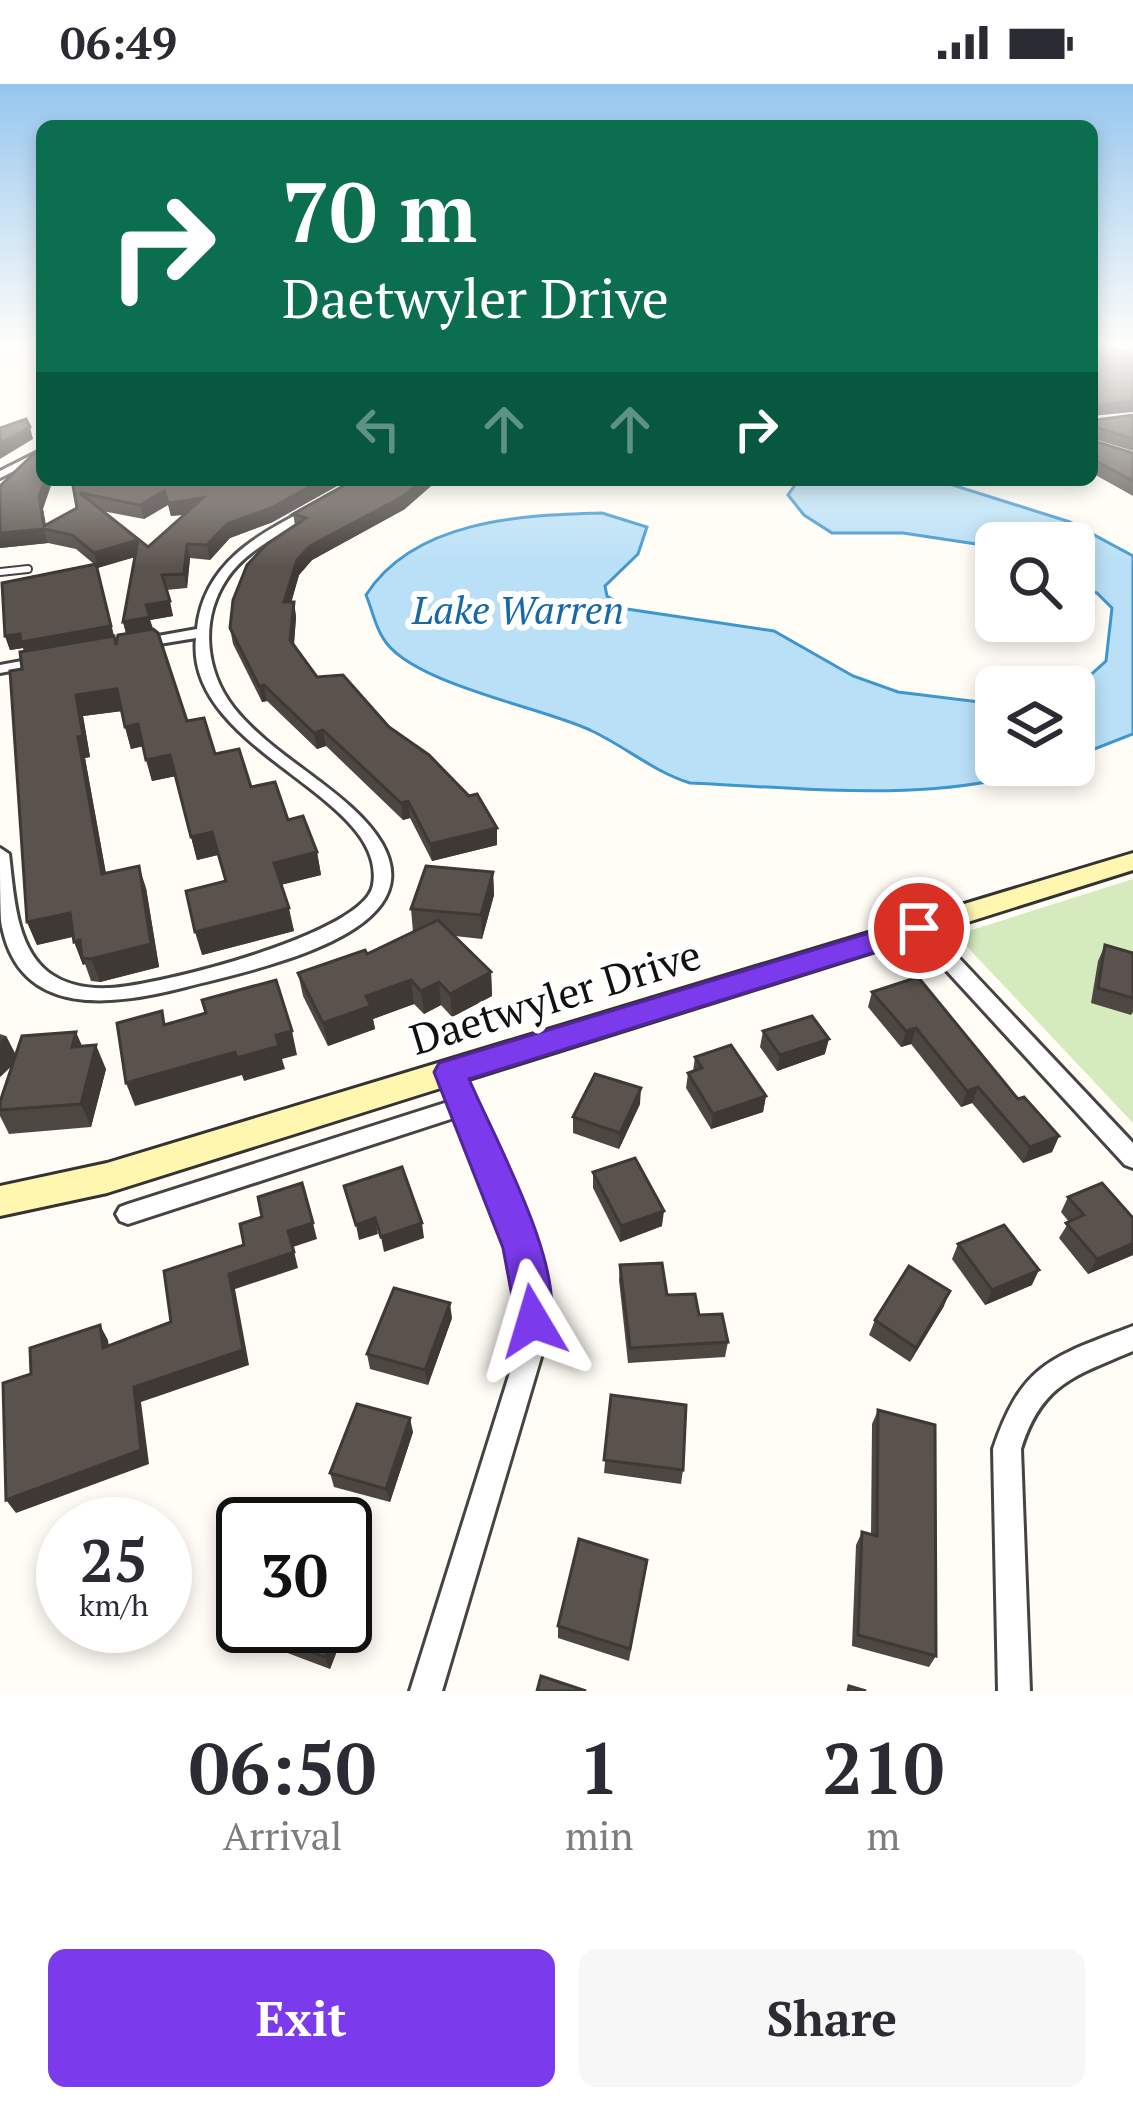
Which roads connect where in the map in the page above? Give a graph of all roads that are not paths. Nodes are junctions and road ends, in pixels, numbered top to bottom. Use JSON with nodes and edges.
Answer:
{"nodes":[{"id":1,"x":36,"y":456,"type":"edge"},
{"id":2,"x":0,"y":475,"type":"edge"},
{"id":3,"x":338,"y":497,"type":"edge"},
{"id":4,"x":28,"y":568,"type":"dead end"},
{"id":5,"x":0,"y":572,"type":"edge"},
{"id":6,"x":199,"y":633,"type":"junction"},
{"id":7,"x":133,"y":645,"type":"edge"},
{"id":8,"x":66,"y":657,"type":"edge"},
{"id":9,"x":0,"y":668,"type":"edge"},
{"id":10,"x":0,"y":854,"type":"edge"},
{"id":11,"x":1133,"y":861,"type":"edge"},
{"id":12,"x":919,"y":928,"type":"junction"},
{"id":13,"x":450,"y":1072,"type":"junction"},
{"id":14,"x":464,"y":1106,"type":"junction"},
{"id":15,"x":1133,"y":1158,"type":"edge"},
{"id":16,"x":0,"y":1201,"type":"edge"},
{"id":17,"x":128,"y":1214,"type":"dead end"},
{"id":18,"x":1133,"y":1338,"type":"edge"},
{"id":19,"x":426,"y":1691,"type":"edge"},
{"id":20,"x":1014,"y":1691,"type":"edge"}],
"edges":[{"from":1,"to":2,"type":"street"},
{"from":3,"to":6,"type":"street"},
{"from":4,"to":5,"type":"lane"},
{"from":6,"to":7,"type":"street"},
{"from":6,"to":10,"type":"street"},
{"from":8,"to":9,"type":"street"},
{"from":11,"to":12,"type":"street","name":"Daetwyler Drive"},
{"from":12,"to":13,"type":"street","name":"Daetwyler Drive"},
{"from":12,"to":15,"type":"street"},
{"from":13,"to":14,"type":"street"},
{"from":13,"to":16,"type":"street","name":"Daetwyler Drive"},
{"from":14,"to":17,"type":"street","name":"Daetwyler Drive"},
{"from":14,"to":19,"type":"street"},
{"from":18,"to":20,"type":"street"}]}
